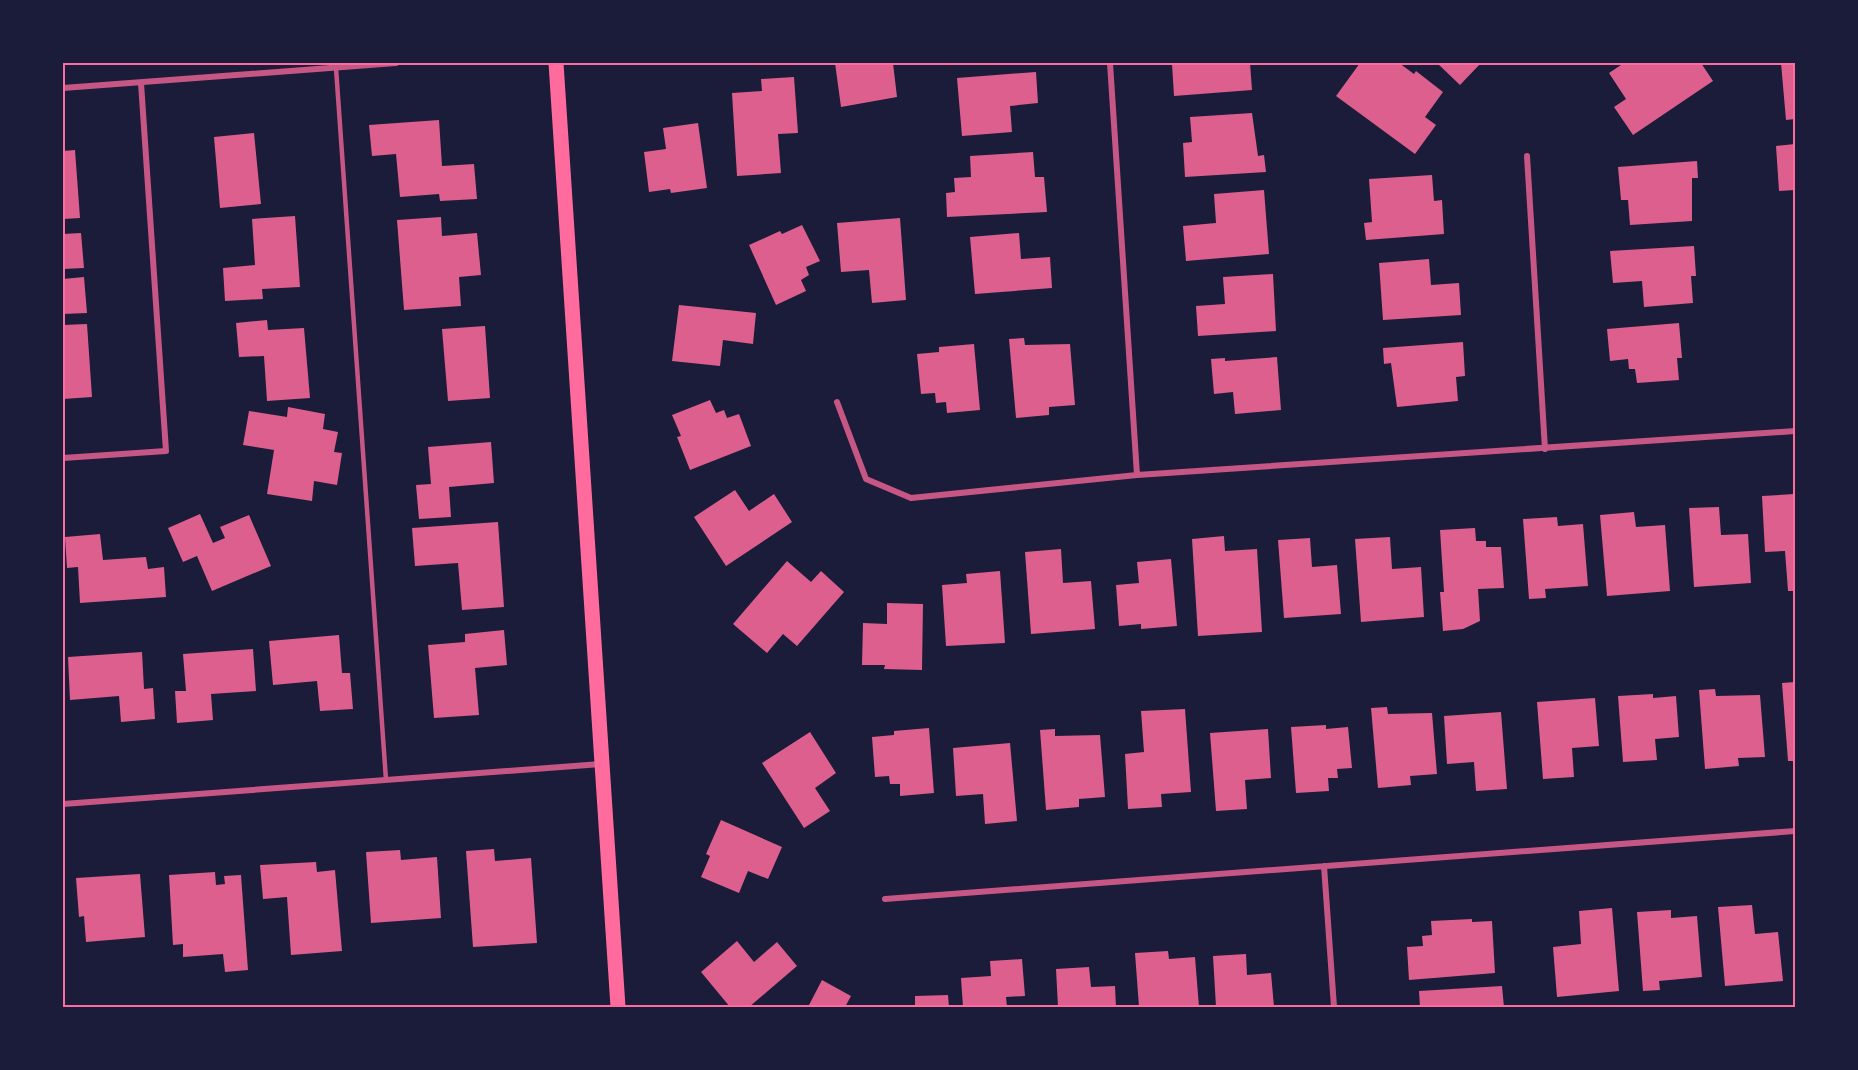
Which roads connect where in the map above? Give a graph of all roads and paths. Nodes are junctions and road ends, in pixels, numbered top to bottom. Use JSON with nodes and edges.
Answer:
{"nodes":[{"id":1,"x":396,"y":63,"type":"edge"},
{"id":2,"x":556,"y":63,"type":"edge"},
{"id":3,"x":1110,"y":63,"type":"edge"},
{"id":4,"x":336,"y":68,"type":"junction"},
{"id":5,"x":141,"y":82,"type":"junction"},
{"id":6,"x":63,"y":88,"type":"edge"},
{"id":7,"x":1527,"y":156,"type":"dead end"},
{"id":8,"x":837,"y":402,"type":"dead end"},
{"id":9,"x":1795,"y":431,"type":"edge"},
{"id":10,"x":1545,"y":449,"type":"junction"},
{"id":11,"x":63,"y":458,"type":"edge"},
{"id":12,"x":1137,"y":475,"type":"junction"},
{"id":13,"x":602,"y":764,"type":"junction"},
{"id":14,"x":386,"y":780,"type":"junction"},
{"id":15,"x":63,"y":804,"type":"edge"},
{"id":16,"x":1795,"y":831,"type":"edge"},
{"id":17,"x":1324,"y":866,"type":"junction"},
{"id":18,"x":885,"y":899,"type":"dead end"},
{"id":19,"x":618,"y":1007,"type":"edge"},
{"id":20,"x":1334,"y":1007,"type":"edge"}],
"edges":[{"from":1,"to":4,"type":"street"},
{"from":2,"to":13,"type":"main road"},
{"from":3,"to":12,"type":"street"},
{"from":4,"to":5,"type":"street"},
{"from":4,"to":14,"type":"lane"},
{"from":5,"to":6,"type":"street"},
{"from":5,"to":11,"type":"street"},
{"from":7,"to":10,"type":"street"},
{"from":8,"to":12,"type":"street"},
{"from":9,"to":10,"type":"street"},
{"from":10,"to":12,"type":"street"},
{"from":13,"to":14,"type":"street"},
{"from":13,"to":19,"type":"main road"},
{"from":14,"to":15,"type":"street"},
{"from":16,"to":17,"type":"street"},
{"from":17,"to":18,"type":"street"},
{"from":17,"to":20,"type":"street"}]}
